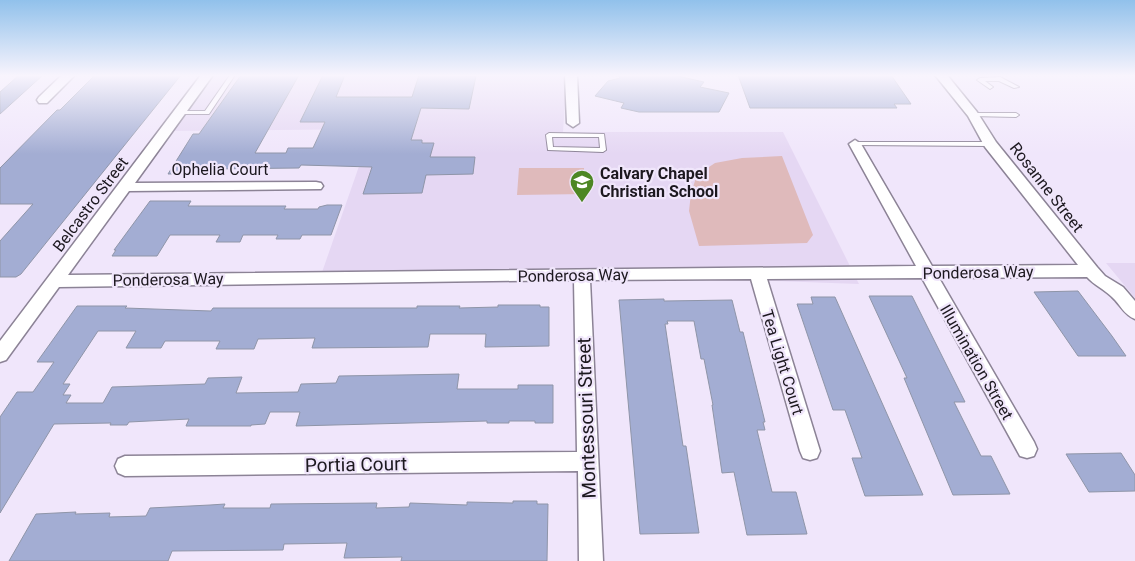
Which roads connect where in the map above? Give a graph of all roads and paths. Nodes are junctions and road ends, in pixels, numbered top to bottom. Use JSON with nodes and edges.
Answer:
{"nodes":[{"id":1,"x":188,"y":101,"type":"edge"},
{"id":2,"x":215,"y":101,"type":"edge"},
{"id":3,"x":572,"y":101,"type":"edge"},
{"id":4,"x":962,"y":101,"type":"edge"},
{"id":5,"x":180,"y":112,"type":"junction"},
{"id":6,"x":973,"y":115,"type":"junction"},
{"id":7,"x":1016,"y":115,"type":"dead end"},
{"id":8,"x":573,"y":129,"type":"junction"},
{"id":9,"x":855,"y":144,"type":"joint"},
{"id":10,"x":990,"y":144,"type":"junction"},
{"id":11,"x":316,"y":186,"type":"dead end"},
{"id":12,"x":124,"y":187,"type":"junction"},
{"id":13,"x":1091,"y":272,"type":"junction"},
{"id":14,"x":757,"y":273,"type":"junction"},
{"id":15,"x":926,"y":273,"type":"junction"},
{"id":16,"x":582,"y":274,"type":"junction"},
{"id":17,"x":54,"y":281,"type":"junction"},
{"id":18,"x":1135,"y":312,"type":"edge"},
{"id":19,"x":0,"y":355,"type":"edge"},
{"id":20,"x":1026,"y":449,"type":"dead end"},
{"id":21,"x":810,"y":451,"type":"dead end"},
{"id":22,"x":588,"y":461,"type":"junction"},
{"id":23,"x":125,"y":466,"type":"dead end"},
{"id":24,"x":591,"y":561,"type":"edge"}],
"edges":[{"from":1,"to":5,"type":"street","name":"Belcastro Street"},
{"from":2,"to":5,"type":"lane"},
{"from":3,"to":8,"type":"street"},
{"from":4,"to":6,"type":"street","name":"Rosanne Street"},
{"from":5,"to":12,"type":"street","name":"Belcastro Street"},
{"from":6,"to":7,"type":"lane"},
{"from":6,"to":10,"type":"street","name":"Rosanne Street"},
{"from":8,"to":8,"type":"lane"},
{"from":9,"to":10,"type":"lane"},
{"from":9,"to":15,"type":"street","name":"Illumination Street"},
{"from":10,"to":13,"type":"street","name":"Rosanne Street"},
{"from":11,"to":12,"type":"street","name":"Ophelia Court"},
{"from":12,"to":17,"type":"street","name":"Belcastro Street"},
{"from":13,"to":15,"type":"street","name":"Ponderosa Way"},
{"from":13,"to":18,"type":"street","name":"Rosanne Street"},
{"from":14,"to":15,"type":"street","name":"Ponderosa Way"},
{"from":14,"to":16,"type":"street","name":"Ponderosa Way"},
{"from":14,"to":21,"type":"street","name":"Tea Light Court"},
{"from":15,"to":20,"type":"street","name":"Illumination Street"},
{"from":16,"to":17,"type":"street","name":"Ponderosa Way"},
{"from":16,"to":22,"type":"street","name":"Montessouri Street"},
{"from":17,"to":19,"type":"street","name":"Belcastro Street"},
{"from":22,"to":23,"type":"street","name":"Portia Court"},
{"from":22,"to":24,"type":"street","name":"Montessouri Street"}]}
